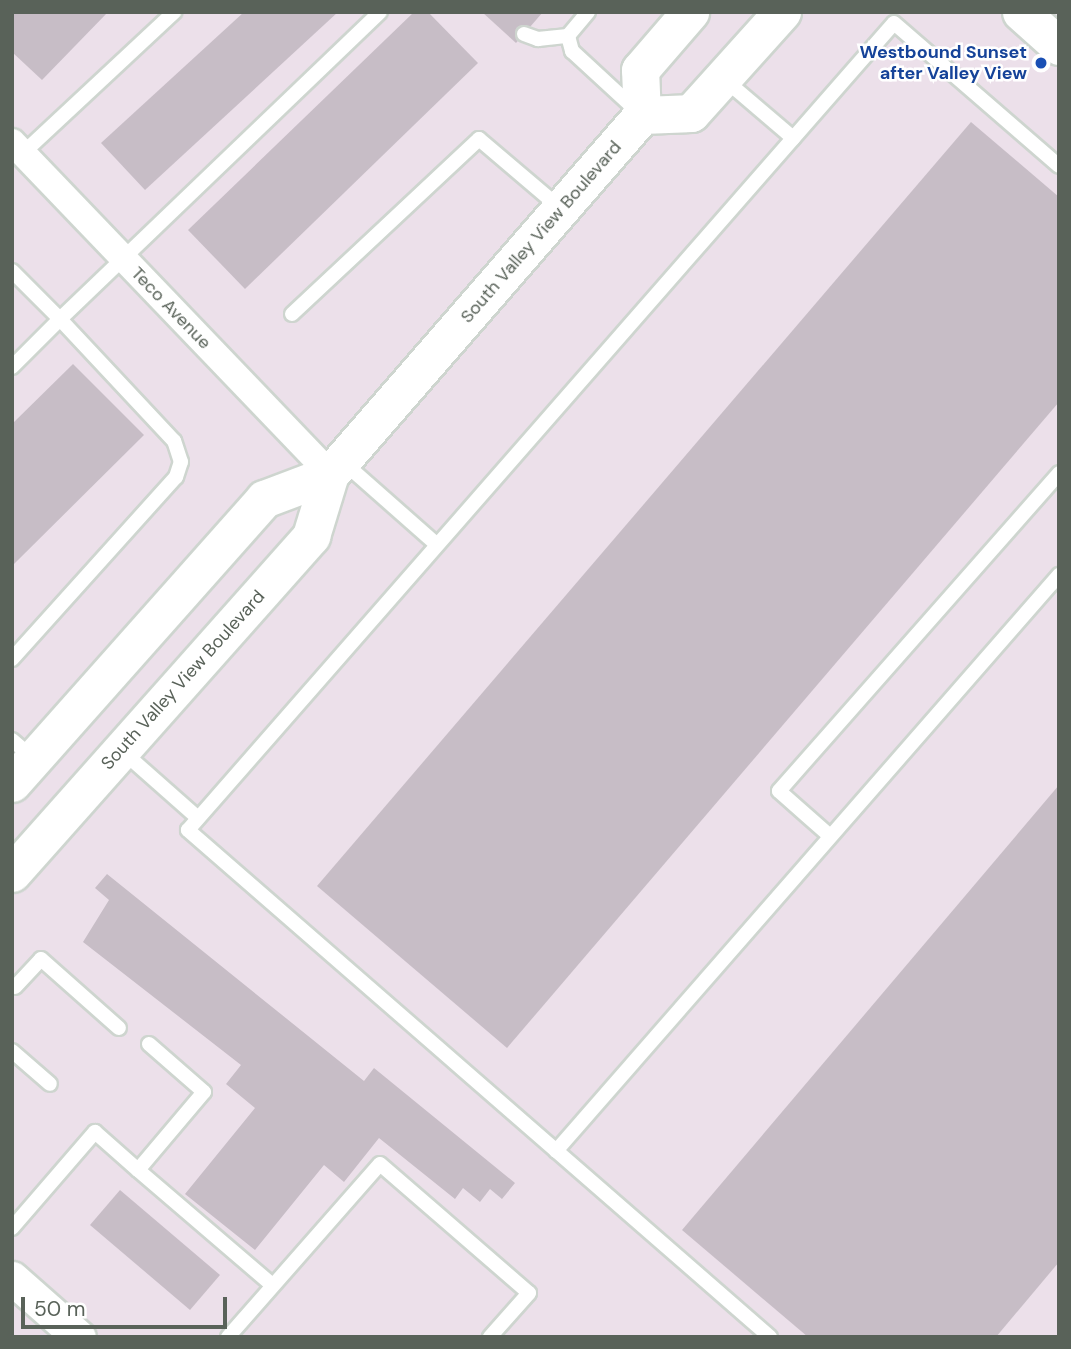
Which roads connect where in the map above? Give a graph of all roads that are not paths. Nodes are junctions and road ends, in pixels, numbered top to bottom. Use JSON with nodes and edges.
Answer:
{"nodes":[{"id":1,"x":174,"y":12,"type":"edge"},
{"id":2,"x":380,"y":12,"type":"edge"},
{"id":3,"x":588,"y":12,"type":"edge"},
{"id":4,"x":690,"y":12,"type":"edge"},
{"id":5,"x":782,"y":12,"type":"edge"},
{"id":6,"x":1021,"y":12,"type":"edge"},
{"id":7,"x":524,"y":34,"type":"dead end"},
{"id":8,"x":568,"y":36,"type":"junction"},
{"id":9,"x":1059,"y":46,"type":"edge"},
{"id":10,"x":723,"y":78,"type":"junction"},
{"id":11,"x":642,"y":116,"type":"junction"},
{"id":12,"x":793,"y":138,"type":"junction"},
{"id":13,"x":18,"y":148,"type":"edge"},
{"id":14,"x":1059,"y":166,"type":"edge"},
{"id":15,"x":561,"y":209,"type":"junction"},
{"id":16,"x":121,"y":256,"type":"junction"},
{"id":17,"x":12,"y":271,"type":"edge"},
{"id":18,"x":292,"y":314,"type":"dead end"},
{"id":19,"x":60,"y":319,"type":"junction"},
{"id":20,"x":12,"y":367,"type":"edge"},
{"id":21,"x":336,"y":468,"type":"junction"},
{"id":22,"x":1059,"y":473,"type":"edge"},
{"id":23,"x":437,"y":545,"type":"junction"},
{"id":24,"x":1059,"y":576,"type":"edge"},
{"id":25,"x":12,"y":659,"type":"edge"},
{"id":26,"x":121,"y":750,"type":"junction"},
{"id":27,"x":19,"y":760,"type":"edge"},
{"id":28,"x":198,"y":818,"type":"junction"},
{"id":29,"x":830,"y":836,"type":"junction"},
{"id":30,"x":12,"y":873,"type":"edge"},
{"id":31,"x":13,"y":988,"type":"edge"},
{"id":32,"x":119,"y":1028,"type":"dead end"},
{"id":33,"x":149,"y":1044,"type":"dead end"},
{"id":34,"x":12,"y":1051,"type":"edge"},
{"id":35,"x":50,"y":1084,"type":"dead end"},
{"id":36,"x":556,"y":1151,"type":"junction"},
{"id":37,"x":138,"y":1170,"type":"junction"},
{"id":38,"x":12,"y":1228,"type":"edge"},
{"id":39,"x":12,"y":1278,"type":"edge"},
{"id":40,"x":272,"y":1285,"type":"junction"},
{"id":41,"x":79,"y":1337,"type":"edge"},
{"id":42,"x":228,"y":1337,"type":"edge"},
{"id":43,"x":491,"y":1337,"type":"edge"},
{"id":44,"x":770,"y":1337,"type":"edge"}],
"edges":[{"from":1,"to":13,"type":"lane"},
{"from":2,"to":16,"type":"lane"},
{"from":3,"to":8,"type":"lane"},
{"from":4,"to":11,"type":"main road"},
{"from":5,"to":10,"type":"main road"},
{"from":6,"to":9,"type":"main road"},
{"from":7,"to":8,"type":"lane"},
{"from":8,"to":11,"type":"lane"},
{"from":10,"to":11,"type":"main road"},
{"from":10,"to":12,"type":"lane"},
{"from":11,"to":15,"type":"main road","name":"South Valley View Boulevard"},
{"from":12,"to":14,"type":"lane"},
{"from":12,"to":23,"type":"lane"},
{"from":13,"to":16,"type":"street","name":"Teco Avenue"},
{"from":15,"to":18,"type":"lane"},
{"from":15,"to":21,"type":"main road","name":"South Valley View Boulevard"},
{"from":16,"to":19,"type":"lane"},
{"from":16,"to":21,"type":"street","name":"Teco Avenue"},
{"from":17,"to":19,"type":"lane"},
{"from":19,"to":20,"type":"lane"},
{"from":19,"to":25,"type":"lane"},
{"from":21,"to":23,"type":"lane"},
{"from":21,"to":26,"type":"main road","name":"South Valley View Boulevard"},
{"from":21,"to":27,"type":"main road","name":"South Valley View Boulevard"},
{"from":22,"to":29,"type":"lane"},
{"from":23,"to":28,"type":"lane"},
{"from":24,"to":29,"type":"lane"},
{"from":26,"to":28,"type":"lane"},
{"from":26,"to":30,"type":"main road","name":"South Valley View Boulevard"},
{"from":28,"to":36,"type":"lane"},
{"from":29,"to":36,"type":"lane"},
{"from":31,"to":32,"type":"lane"},
{"from":33,"to":37,"type":"lane"},
{"from":34,"to":35,"type":"lane"},
{"from":36,"to":44,"type":"lane"},
{"from":37,"to":38,"type":"lane"},
{"from":37,"to":40,"type":"lane"},
{"from":39,"to":41,"type":"street"},
{"from":40,"to":42,"type":"lane"},
{"from":40,"to":43,"type":"lane"}]}
